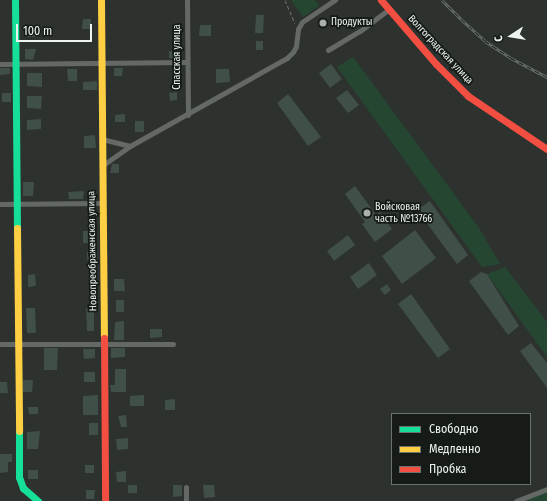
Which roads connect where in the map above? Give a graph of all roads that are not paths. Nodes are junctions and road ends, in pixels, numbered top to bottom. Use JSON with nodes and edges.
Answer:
{"nodes":[{"id":1,"x":15,"y":0,"type":"edge"},
{"id":2,"x":101,"y":0,"type":"edge"},
{"id":3,"x":188,"y":0,"type":"edge"},
{"id":4,"x":335,"y":0,"type":"edge"},
{"id":5,"x":381,"y":0,"type":"edge"},
{"id":6,"x":388,"y":8,"type":"junction"},
{"id":7,"x":328,"y":50,"type":"dead end"},
{"id":8,"x":187,"y":62,"type":"junction"},
{"id":9,"x":102,"y":63,"type":"junction"},
{"id":10,"x":0,"y":64,"type":"edge"},
{"id":11,"x":15,"y":64,"type":"junction"},
{"id":12,"x":188,"y":115,"type":"junction"},
{"id":13,"x":102,"y":139,"type":"junction"},
{"id":14,"x":130,"y":146,"type":"junction"},
{"id":15,"x":547,"y":150,"type":"edge"},
{"id":16,"x":102,"y":165,"type":"junction"},
{"id":17,"x":103,"y":203,"type":"junction"},
{"id":18,"x":0,"y":204,"type":"edge"},
{"id":19,"x":16,"y":204,"type":"junction"},
{"id":20,"x":0,"y":344,"type":"edge"},
{"id":21,"x":105,"y":344,"type":"junction"},
{"id":22,"x":173,"y":344,"type":"dead end"},
{"id":23,"x":17,"y":345,"type":"junction"},
{"id":24,"x":186,"y":487,"type":"dead end"},
{"id":25,"x":547,"y":489,"type":"edge"},
{"id":26,"x":38,"y":501,"type":"edge"},
{"id":27,"x":105,"y":501,"type":"edge"},
{"id":28,"x":186,"y":501,"type":"edge"},
{"id":29,"x":516,"y":501,"type":"edge"}],
"edges":[{"from":1,"to":11,"type":"street"},
{"from":2,"to":9,"type":"street","name":"Новопреображенская улица"},
{"from":3,"to":8,"type":"street","name":"Спасская улица"},
{"from":4,"to":12,"type":"street"},
{"from":5,"to":6,"type":"street","name":"Волгоградская улица"},
{"from":6,"to":7,"type":"street"},
{"from":6,"to":15,"type":"street","name":"Волгоградская улица"},
{"from":8,"to":9,"type":"street"},
{"from":8,"to":12,"type":"street","name":"Спасская улица"},
{"from":9,"to":11,"type":"street"},
{"from":9,"to":13,"type":"street","name":"Новопреображенская улица"},
{"from":10,"to":11,"type":"street"},
{"from":11,"to":19,"type":"street"},
{"from":12,"to":14,"type":"street"},
{"from":13,"to":14,"type":"street"},
{"from":13,"to":16,"type":"street","name":"Новопреображенская улица"},
{"from":14,"to":16,"type":"street"},
{"from":16,"to":17,"type":"street","name":"Новопреображенская улица"},
{"from":17,"to":19,"type":"street"},
{"from":17,"to":21,"type":"street","name":"Новопреображенская улица"},
{"from":18,"to":19,"type":"street"},
{"from":19,"to":23,"type":"street"},
{"from":20,"to":23,"type":"street"},
{"from":21,"to":22,"type":"street"},
{"from":21,"to":23,"type":"street"},
{"from":21,"to":27,"type":"street","name":"Новопреображенская улица"},
{"from":23,"to":26,"type":"street"},
{"from":24,"to":28,"type":"street"},
{"from":25,"to":29,"type":"street"}]}
